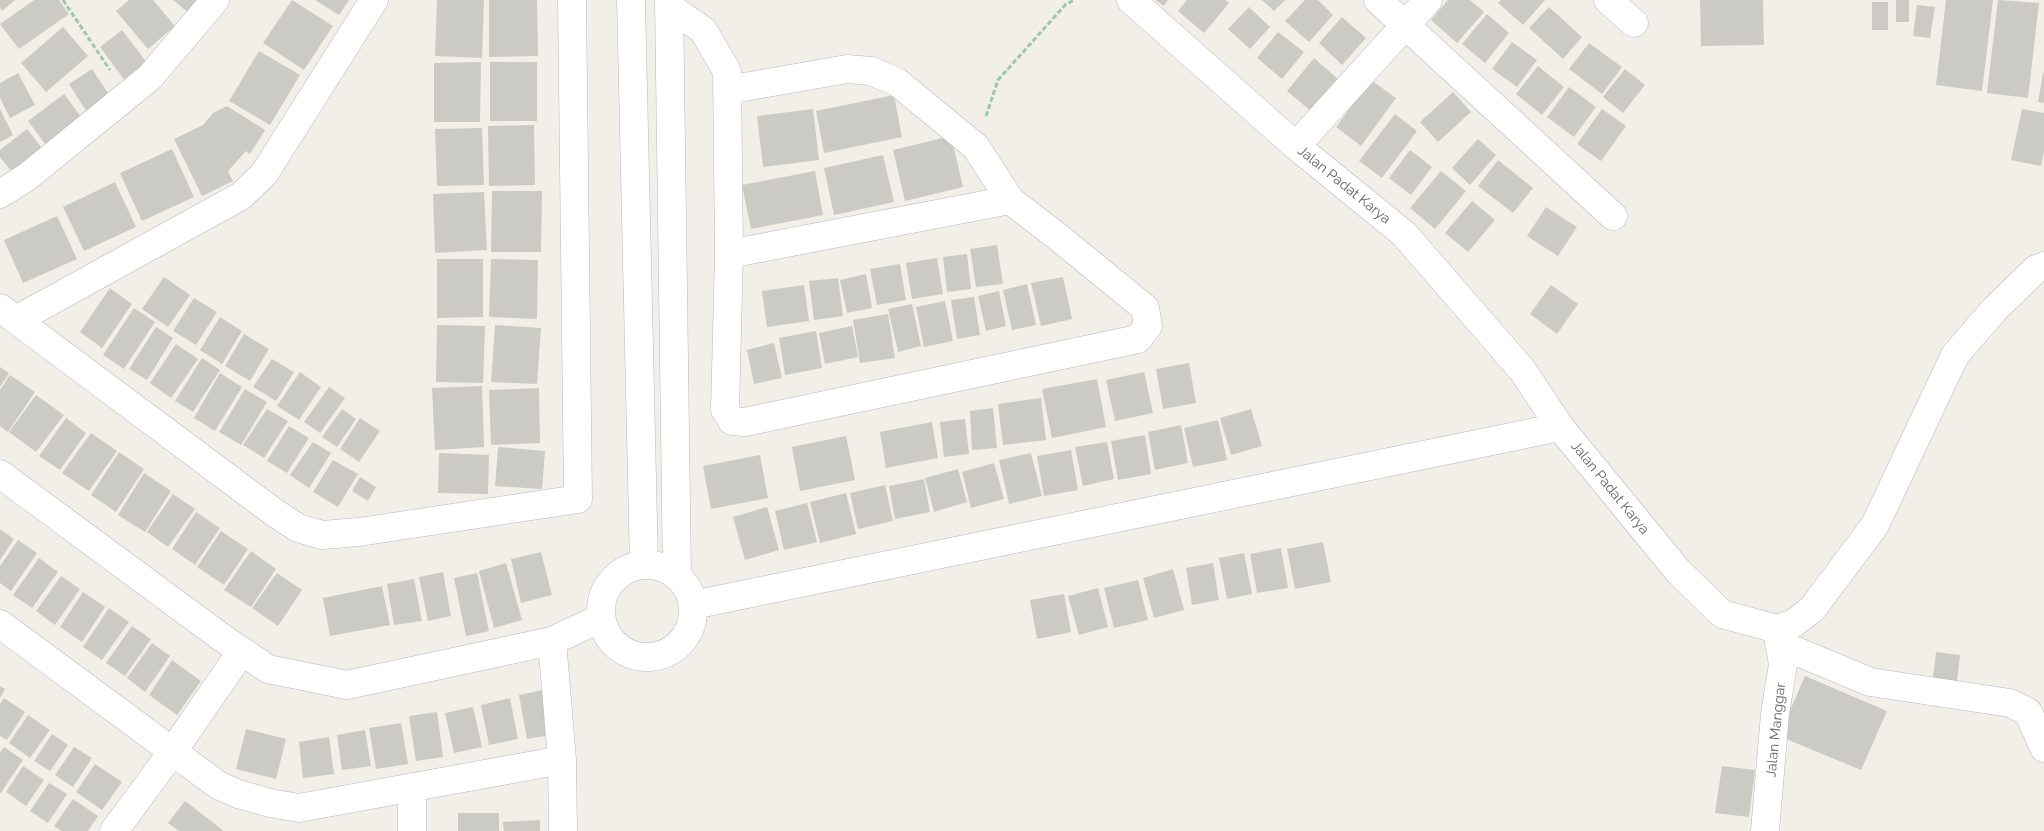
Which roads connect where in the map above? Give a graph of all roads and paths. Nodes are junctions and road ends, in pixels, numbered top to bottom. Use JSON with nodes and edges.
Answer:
{"nodes":[{"id":1,"x":63,"y":0,"type":"edge"},
{"id":2,"x":216,"y":0,"type":"edge"},
{"id":3,"x":374,"y":0,"type":"edge"},
{"id":4,"x":572,"y":0,"type":"edge"},
{"id":5,"x":631,"y":0,"type":"edge"},
{"id":6,"x":1075,"y":0,"type":"edge"},
{"id":7,"x":1131,"y":0,"type":"edge"},
{"id":8,"x":1378,"y":0,"type":"edge"},
{"id":9,"x":1428,"y":0,"type":"edge"},
{"id":10,"x":1608,"y":0,"type":"edge"},
{"id":11,"x":669,"y":3,"type":"edge"},
{"id":12,"x":1634,"y":23,"type":"dead end"},
{"id":13,"x":1406,"y":26,"type":"junction"},
{"id":14,"x":727,"y":90,"type":"junction"},
{"id":15,"x":126,"y":96,"type":"junction"},
{"id":16,"x":1296,"y":146,"type":"junction"},
{"id":17,"x":976,"y":147,"type":"junction"},
{"id":18,"x":0,"y":194,"type":"edge"},
{"id":19,"x":1010,"y":200,"type":"junction"},
{"id":20,"x":1613,"y":216,"type":"dead end"},
{"id":21,"x":729,"y":254,"type":"junction"},
{"id":22,"x":2044,"y":266,"type":"edge"},
{"id":23,"x":8,"y":314,"type":"edge"},
{"id":24,"x":1560,"y":427,"type":"junction"},
{"id":25,"x":0,"y":474,"type":"edge"},
{"id":26,"x":644,"y":565,"type":"junction"},
{"id":27,"x":677,"y":576,"type":"junction"},
{"id":28,"x":693,"y":605,"type":"junction"},
{"id":29,"x":601,"y":618,"type":"junction"},
{"id":30,"x":0,"y":624,"type":"edge"},
{"id":31,"x":1778,"y":637,"type":"junction"},
{"id":32,"x":552,"y":641,"type":"junction"},
{"id":33,"x":242,"y":651,"type":"junction"},
{"id":34,"x":2044,"y":748,"type":"edge"},
{"id":35,"x":173,"y":751,"type":"junction"},
{"id":36,"x":562,"y":760,"type":"junction"},
{"id":37,"x":412,"y":787,"type":"junction"},
{"id":38,"x":114,"y":831,"type":"edge"},
{"id":39,"x":412,"y":831,"type":"edge"},
{"id":40,"x":563,"y":831,"type":"edge"},
{"id":41,"x":1765,"y":831,"type":"edge"}],
"edges":[{"from":1,"to":15,"type":"path"},
{"from":2,"to":15,"type":"street"},
{"from":3,"to":23,"type":"street"},
{"from":4,"to":23,"type":"street"},
{"from":5,"to":26,"type":"street"},
{"from":6,"to":17,"type":"path"},
{"from":7,"to":16,"type":"street","name":"Jalan Padat Karya"},
{"from":8,"to":13,"type":"street"},
{"from":9,"to":13,"type":"street"},
{"from":10,"to":12,"type":"street"},
{"from":11,"to":14,"type":"street"},
{"from":11,"to":27,"type":"street"},
{"from":13,"to":16,"type":"street"},
{"from":13,"to":20,"type":"street"},
{"from":14,"to":17,"type":"street"},
{"from":14,"to":21,"type":"street"},
{"from":15,"to":18,"type":"street"},
{"from":16,"to":24,"type":"street","name":"Jalan Padat Karya"},
{"from":17,"to":19,"type":"street"},
{"from":19,"to":21,"type":"street"},
{"from":19,"to":21,"type":"street"},
{"from":22,"to":31,"type":"street"},
{"from":24,"to":28,"type":"street"},
{"from":24,"to":31,"type":"street","name":"Jalan Padat Karya"},
{"from":25,"to":33,"type":"street"},
{"from":26,"to":27,"type":"street"},
{"from":26,"to":29,"type":"street"},
{"from":27,"to":28,"type":"street"},
{"from":28,"to":29,"type":"street"},
{"from":29,"to":32,"type":"street"},
{"from":30,"to":35,"type":"street"},
{"from":31,"to":34,"type":"street","name":"Jalan Padat Karya"},
{"from":31,"to":41,"type":"street","name":"Jalan Manggar"},
{"from":32,"to":33,"type":"street"},
{"from":32,"to":36,"type":"street"},
{"from":33,"to":35,"type":"street"},
{"from":35,"to":37,"type":"street"},
{"from":35,"to":38,"type":"street"},
{"from":36,"to":37,"type":"street"},
{"from":36,"to":40,"type":"street"},
{"from":37,"to":39,"type":"street"}]}
